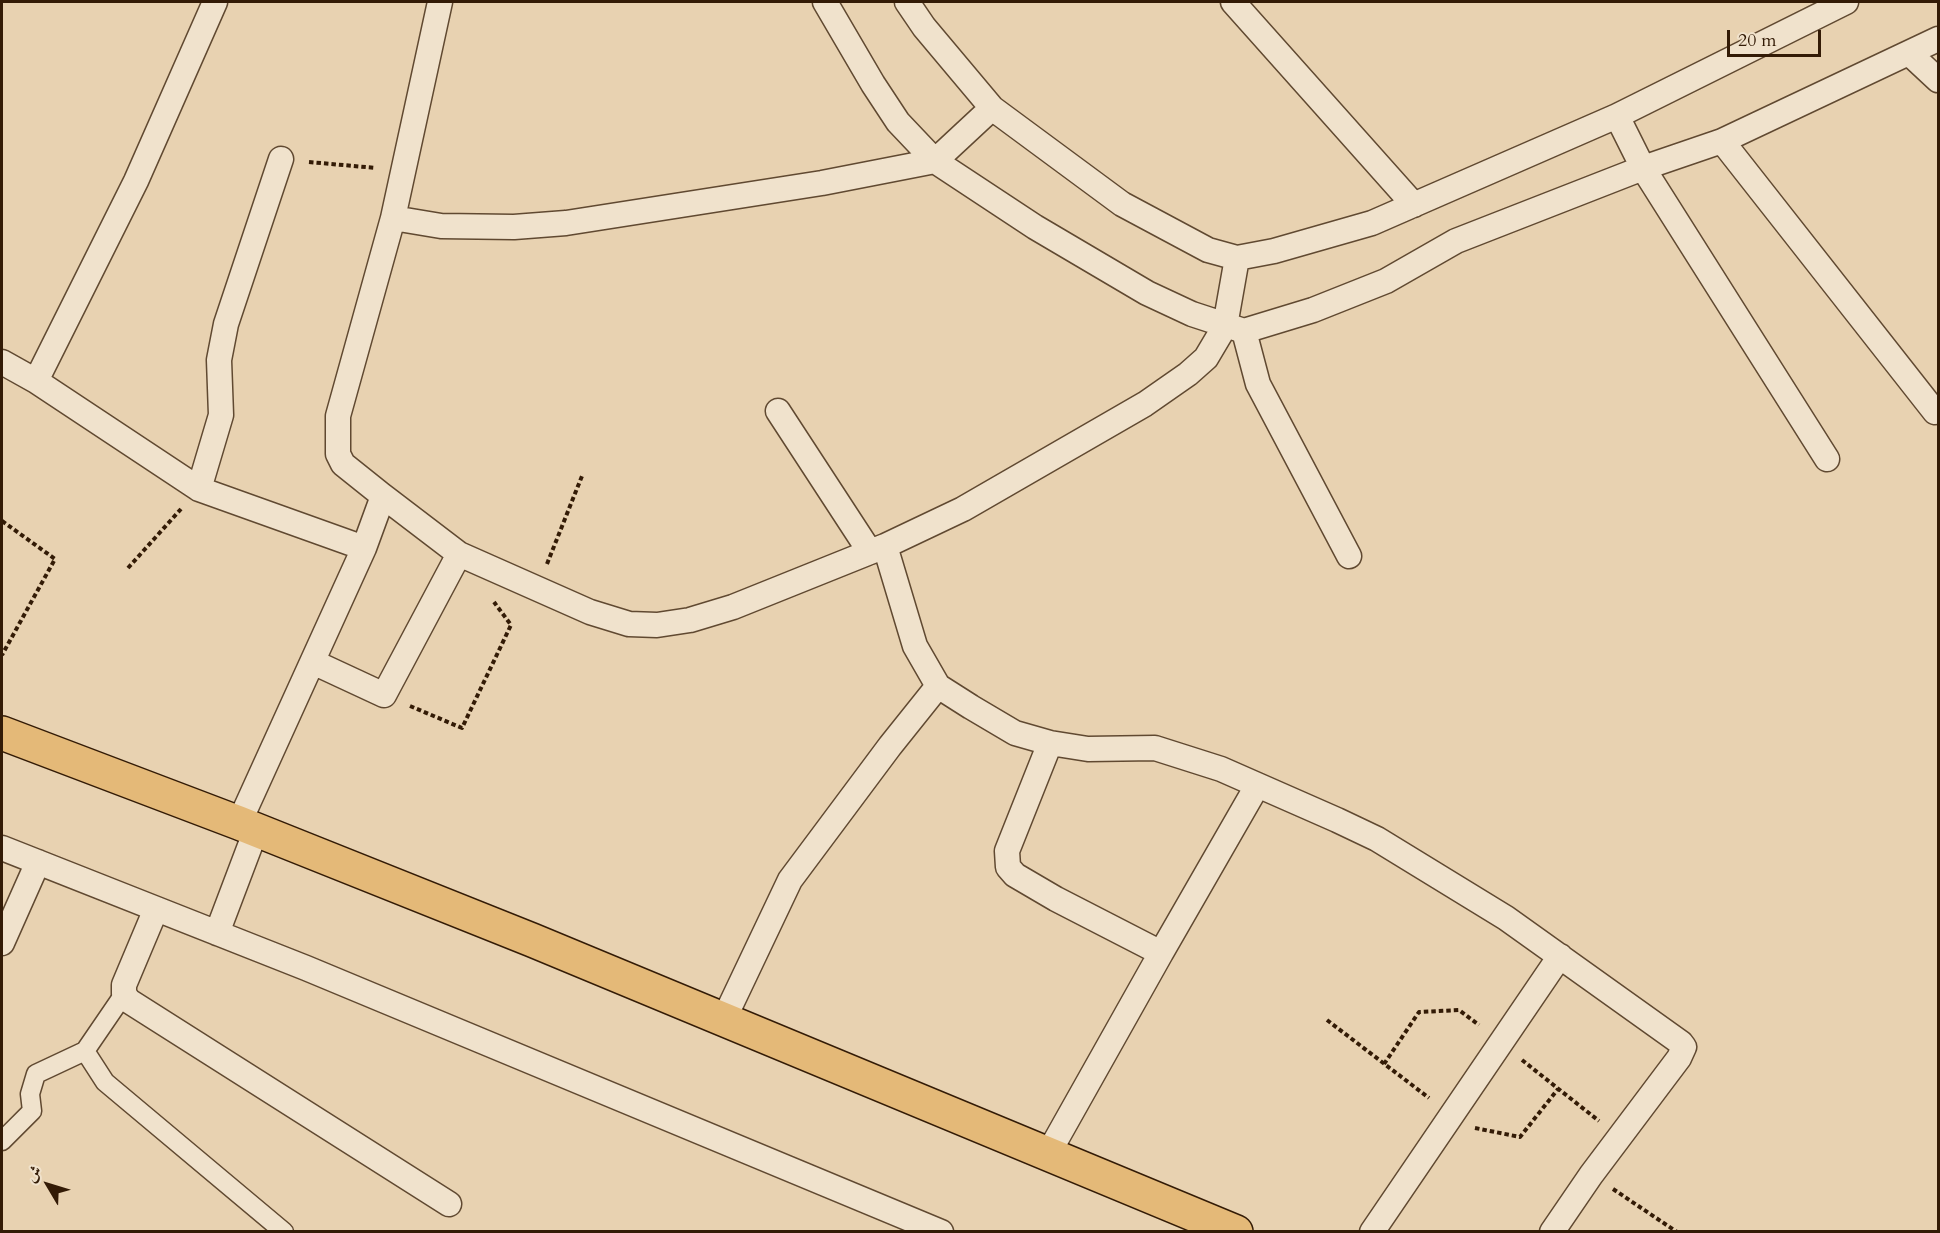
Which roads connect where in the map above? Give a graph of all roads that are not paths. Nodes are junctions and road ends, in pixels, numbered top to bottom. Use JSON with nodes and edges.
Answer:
{"nodes":[{"id":1,"x":215,"y":2,"type":"edge"},
{"id":2,"x":440,"y":2,"type":"edge"},
{"id":3,"x":825,"y":2,"type":"edge"},
{"id":4,"x":907,"y":2,"type":"edge"},
{"id":5,"x":1233,"y":2,"type":"edge"},
{"id":6,"x":1845,"y":2,"type":"edge"},
{"id":7,"x":1938,"y":39,"type":"edge"},
{"id":8,"x":1909,"y":53,"type":"junction"},
{"id":9,"x":1938,"y":80,"type":"edge"},
{"id":10,"x":992,"y":108,"type":"junction"},
{"id":11,"x":1617,"y":116,"type":"junction"},
{"id":12,"x":1722,"y":141,"type":"junction"},
{"id":13,"x":281,"y":159,"type":"road end"},
{"id":14,"x":935,"y":161,"type":"junction"},
{"id":15,"x":1643,"y":168,"type":"junction"},
{"id":16,"x":1413,"y":205,"type":"junction"},
{"id":17,"x":393,"y":218,"type":"junction"},
{"id":18,"x":1237,"y":258,"type":"junction"},
{"id":19,"x":1235,"y":329,"type":"junction"},
{"id":20,"x":2,"y":362,"type":"edge"},
{"id":21,"x":36,"y":381,"type":"junction"},
{"id":22,"x":778,"y":411,"type":"dead end"},
{"id":23,"x":1935,"y":412,"type":"dead end"},
{"id":24,"x":1827,"y":459,"type":"dead end"},
{"id":25,"x":200,"y":489,"type":"junction"},
{"id":26,"x":383,"y":496,"type":"junction"},
{"id":27,"x":364,"y":548,"type":"junction"},
{"id":28,"x":878,"y":549,"type":"junction"},
{"id":29,"x":459,"y":554,"type":"junction"},
{"id":30,"x":1349,"y":556,"type":"dead end"},
{"id":31,"x":313,"y":662,"type":"junction"},
{"id":32,"x":938,"y":686,"type":"junction"},
{"id":33,"x":2,"y":733,"type":"edge"},
{"id":34,"x":1050,"y":743,"type":"junction"},
{"id":35,"x":1257,"y":786,"type":"junction"},
{"id":36,"x":248,"y":835,"type":"junction"},
{"id":37,"x":2,"y":849,"type":"edge"},
{"id":38,"x":38,"y":862,"type":"junction"},
{"id":39,"x":156,"y":909,"type":"junction"},
{"id":40,"x":217,"y":933,"type":"junction"},
{"id":41,"x":2,"y":944,"type":"edge"},
{"id":42,"x":1161,"y":953,"type":"junction"},
{"id":43,"x":1560,"y":956,"type":"junction"},
{"id":44,"x":124,"y":994,"type":"junction"},
{"id":45,"x":723,"y":1019,"type":"junction"},
{"id":46,"x":86,"y":1051,"type":"junction"},
{"id":47,"x":2,"y":1141,"type":"edge"},
{"id":48,"x":1048,"y":1154,"type":"junction"},
{"id":49,"x":449,"y":1204,"type":"dead end"},
{"id":50,"x":284,"y":1232,"type":"edge"},
{"id":51,"x":941,"y":1232,"type":"edge"},
{"id":52,"x":1236,"y":1232,"type":"edge"},
{"id":53,"x":1371,"y":1232,"type":"edge"},
{"id":54,"x":1552,"y":1232,"type":"edge"}],
"edges":[{"from":1,"to":21,"type":"street"},
{"from":2,"to":17,"type":"street"},
{"from":3,"to":14,"type":"street"},
{"from":4,"to":10,"type":"street"},
{"from":5,"to":16,"type":"street"},
{"from":6,"to":11,"type":"street"},
{"from":7,"to":8,"type":"street"},
{"from":8,"to":9,"type":"street"},
{"from":8,"to":12,"type":"street"},
{"from":10,"to":14,"type":"street"},
{"from":10,"to":18,"type":"street"},
{"from":11,"to":15,"type":"street"},
{"from":11,"to":16,"type":"street"},
{"from":12,"to":15,"type":"street"},
{"from":12,"to":23,"type":"street"},
{"from":13,"to":25,"type":"street"},
{"from":14,"to":17,"type":"street"},
{"from":14,"to":19,"type":"street"},
{"from":15,"to":19,"type":"street"},
{"from":15,"to":24,"type":"street"},
{"from":16,"to":18,"type":"street"},
{"from":17,"to":26,"type":"street"},
{"from":18,"to":19,"type":"street"},
{"from":19,"to":28,"type":"street"},
{"from":19,"to":30,"type":"street"},
{"from":20,"to":21,"type":"street"},
{"from":21,"to":25,"type":"street"},
{"from":22,"to":28,"type":"street"},
{"from":25,"to":27,"type":"street"},
{"from":26,"to":27,"type":"street"},
{"from":26,"to":29,"type":"street"},
{"from":27,"to":31,"type":"street"},
{"from":28,"to":29,"type":"street"},
{"from":28,"to":32,"type":"street"},
{"from":29,"to":31,"type":"street"},
{"from":31,"to":36,"type":"street"},
{"from":32,"to":34,"type":"street"},
{"from":32,"to":45,"type":"street"},
{"from":33,"to":36,"type":"main road"},
{"from":34,"to":35,"type":"street"},
{"from":34,"to":42,"type":"street"},
{"from":35,"to":42,"type":"street"},
{"from":35,"to":43,"type":"street"},
{"from":36,"to":40,"type":"street"},
{"from":36,"to":45,"type":"main road"},
{"from":37,"to":38,"type":"street"},
{"from":38,"to":39,"type":"street"},
{"from":38,"to":41,"type":"street"},
{"from":39,"to":40,"type":"street"},
{"from":39,"to":44,"type":"street"},
{"from":40,"to":51,"type":"street"},
{"from":42,"to":48,"type":"street"},
{"from":43,"to":53,"type":"street"},
{"from":43,"to":54,"type":"street"},
{"from":44,"to":46,"type":"street"},
{"from":44,"to":49,"type":"street"},
{"from":45,"to":48,"type":"main road"},
{"from":46,"to":47,"type":"street"},
{"from":46,"to":50,"type":"street"},
{"from":48,"to":52,"type":"main road"}]}
